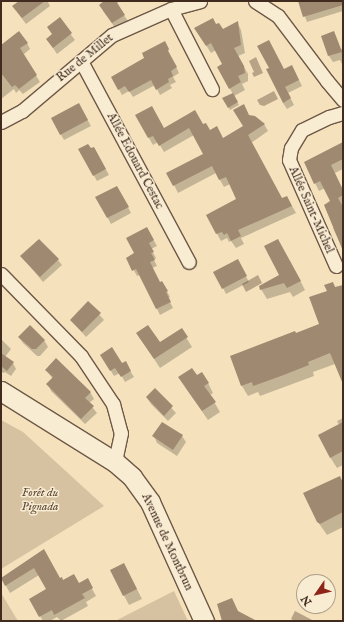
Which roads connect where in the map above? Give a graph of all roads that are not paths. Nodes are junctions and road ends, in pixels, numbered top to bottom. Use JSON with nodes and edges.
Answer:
{"nodes":[{"id":1,"x":200,"y":1,"type":"edge"},
{"id":2,"x":255,"y":1,"type":"edge"},
{"id":3,"x":171,"y":10,"type":"junction"},
{"id":4,"x":81,"y":61,"type":"junction"},
{"id":5,"x":212,"y":89,"type":"dead end"},
{"id":6,"x":341,"y":93,"type":"edge"},
{"id":7,"x":343,"y":113,"type":"edge"},
{"id":8,"x":1,"y":122,"type":"edge"},
{"id":9,"x":189,"y":262,"type":"dead end"},
{"id":10,"x":336,"y":266,"type":"dead end"},
{"id":11,"x":1,"y":274,"type":"edge"},
{"id":12,"x":1,"y":391,"type":"edge"},
{"id":13,"x":115,"y":462,"type":"junction"},
{"id":14,"x":204,"y":621,"type":"edge"}],
"edges":[{"from":1,"to":3,"type":"street","name":"Rue de Millet"},
{"from":2,"to":6,"type":"street"},
{"from":3,"to":4,"type":"street","name":"Rue de Millet"},
{"from":3,"to":5,"type":"street"},
{"from":4,"to":8,"type":"street","name":"Rue de Millet"},
{"from":4,"to":9,"type":"street","name":"Allée Edouard Cestac"},
{"from":7,"to":10,"type":"street","name":"Allée Saint-Michel"},
{"from":11,"to":13,"type":"street"},
{"from":12,"to":13,"type":"street","name":"Avenue de Montbrun"},
{"from":13,"to":14,"type":"street","name":"Avenue de Montbrun"}]}
